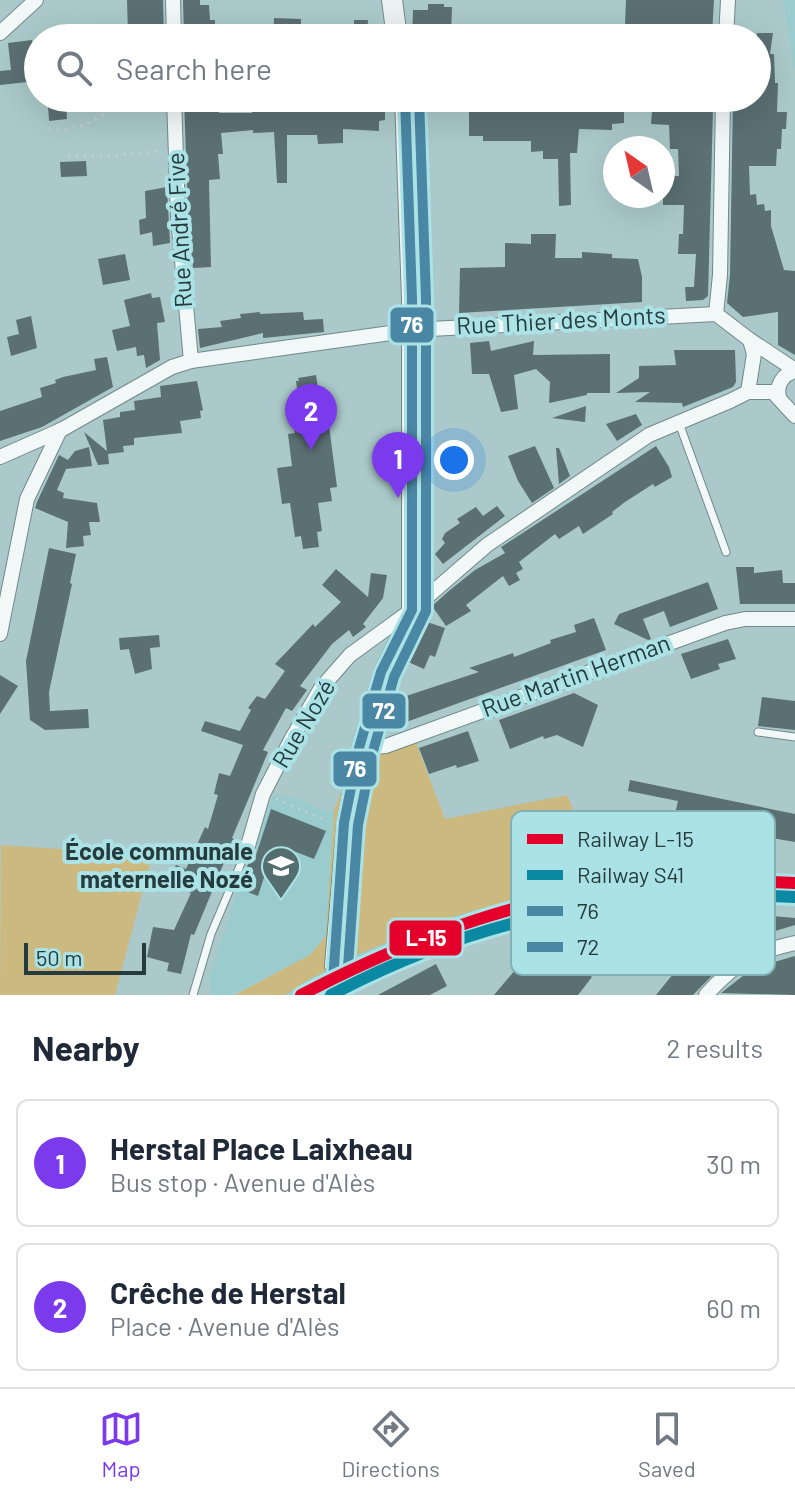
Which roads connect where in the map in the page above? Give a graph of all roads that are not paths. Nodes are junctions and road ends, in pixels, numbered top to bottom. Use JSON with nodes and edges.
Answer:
{"nodes":[{"id":1,"x":36,"y":0,"type":"edge"},
{"id":2,"x":173,"y":0,"type":"edge"},
{"id":3,"x":392,"y":0,"type":"edge"},
{"id":4,"x":728,"y":0,"type":"edge"},
{"id":5,"x":174,"y":24,"type":"edge"},
{"id":6,"x":395,"y":24,"type":"edge"},
{"id":7,"x":727,"y":24,"type":"edge"},
{"id":8,"x":3,"y":27,"type":"edge"},
{"id":9,"x":174,"y":112,"type":"edge"},
{"id":10,"x":405,"y":112,"type":"edge"},
{"id":11,"x":723,"y":112,"type":"edge"},
{"id":12,"x":716,"y":314,"type":"junction"},
{"id":13,"x":412,"y":330,"type":"junction"},
{"id":14,"x":750,"y":340,"type":"junction"},
{"id":15,"x":191,"y":361,"type":"junction"},
{"id":16,"x":795,"y":370,"type":"edge"},
{"id":17,"x":748,"y":392,"type":"junction"},
{"id":18,"x":779,"y":397,"type":"junction"},
{"id":19,"x":795,"y":416,"type":"edge"},
{"id":20,"x":679,"y":423,"type":"junction"},
{"id":21,"x":61,"y":430,"type":"junction"},
{"id":22,"x":0,"y":457,"type":"edge"},
{"id":23,"x":726,"y":552,"type":"dead end"},
{"id":24,"x":412,"y":610,"type":"junction"},
{"id":25,"x":795,"y":619,"type":"edge"},
{"id":26,"x":0,"y":634,"type":"edge"},
{"id":27,"x":758,"y":732,"type":"dead end"},
{"id":28,"x":795,"y":737,"type":"edge"},
{"id":29,"x":359,"y":748,"type":"junction"},
{"id":30,"x":247,"y":849,"type":"joint"},
{"id":31,"x":795,"y":943,"type":"edge"},
{"id":32,"x":775,"y":947,"type":"edge"},
{"id":33,"x":332,"y":966,"type":"tunnel mouth"},
{"id":34,"x":727,"y":975,"type":"edge"},
{"id":35,"x":193,"y":995,"type":"edge"},
{"id":36,"x":706,"y":995,"type":"edge"}],
"edges":[{"from":1,"to":8,"type":"street"},
{"from":2,"to":5,"type":"street"},
{"from":3,"to":6,"type":"street"},
{"from":4,"to":7,"type":"street"},
{"from":9,"to":15,"type":"street","name":"Rue André Five"},
{"from":10,"to":13,"type":"street"},
{"from":11,"to":12,"type":"street"},
{"from":12,"to":13,"type":"street","name":"Rue Thier des Monts"},
{"from":12,"to":14,"type":"street"},
{"from":13,"to":15,"type":"street","name":"Rue Thier des Monts"},
{"from":13,"to":24,"type":"street"},
{"from":14,"to":16,"type":"street"},
{"from":14,"to":17,"type":"street"},
{"from":15,"to":21,"type":"street","name":"Rue Thier des Monts"},
{"from":16,"to":18,"type":"street"},
{"from":17,"to":18,"type":"street"},
{"from":17,"to":20,"type":"street","name":"Rue Nozé"},
{"from":18,"to":19,"type":"street"},
{"from":20,"to":23,"type":"lane"},
{"from":20,"to":24,"type":"street","name":"Rue Nozé"},
{"from":21,"to":22,"type":"street","name":"Rue Thier des Monts"},
{"from":21,"to":26,"type":"street"},
{"from":24,"to":29,"type":"street"},
{"from":24,"to":30,"type":"street","name":"Rue Nozé"},
{"from":25,"to":29,"type":"street","name":"Rue Martin Herman"},
{"from":27,"to":28,"type":"lane"},
{"from":29,"to":33,"type":"street"},
{"from":30,"to":35,"type":"lane","name":"Rue Nozé"},
{"from":31,"to":32,"type":"street"},
{"from":34,"to":36,"type":"street"}]}
